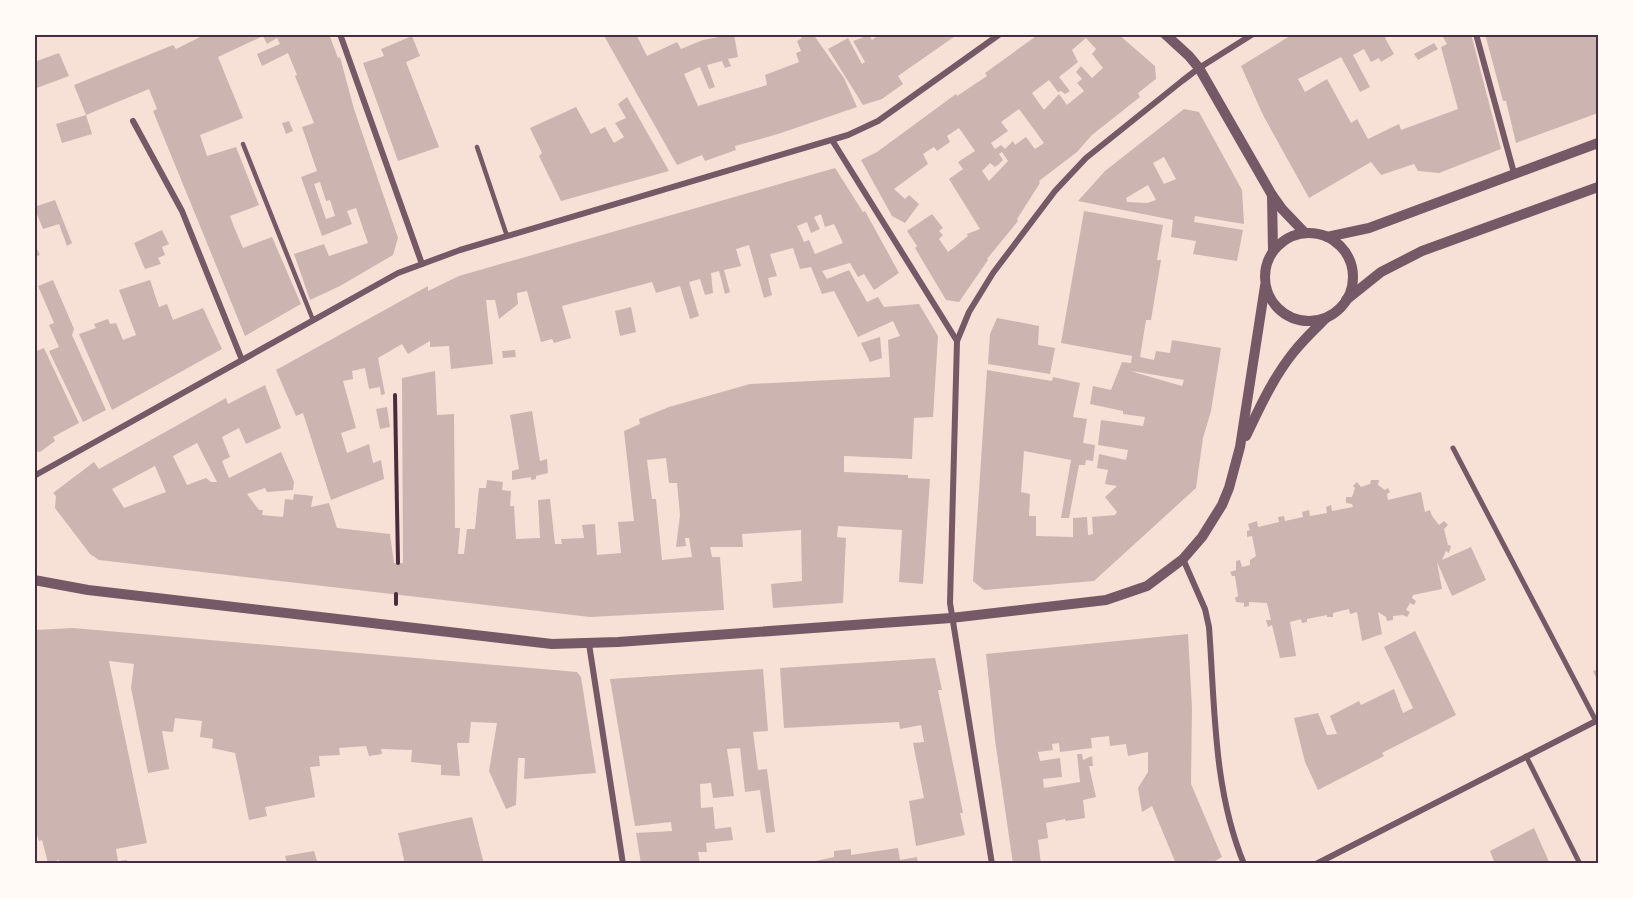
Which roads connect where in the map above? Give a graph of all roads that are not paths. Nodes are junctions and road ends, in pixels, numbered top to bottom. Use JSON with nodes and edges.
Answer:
{"nodes":[{"id":1,"x":340,"y":34,"type":"edge"},
{"id":2,"x":1000,"y":34,"type":"edge"},
{"id":3,"x":1165,"y":34,"type":"edge"},
{"id":4,"x":1253,"y":34,"type":"edge"},
{"id":5,"x":1476,"y":34,"type":"edge"},
{"id":6,"x":1199,"y":68,"type":"junction"},
{"id":7,"x":133,"y":121,"type":"dead end"},
{"id":8,"x":832,"y":140,"type":"junction"},
{"id":9,"x":1599,"y":142,"type":"edge"},
{"id":10,"x":243,"y":144,"type":"dead end"},
{"id":11,"x":477,"y":147,"type":"dead end"},
{"id":12,"x":1514,"y":173,"type":"junction"},
{"id":13,"x":1599,"y":188,"type":"edge"},
{"id":14,"x":1272,"y":195,"type":"junction"},
{"id":15,"x":1305,"y":233,"type":"junction"},
{"id":16,"x":507,"y":236,"type":"junction"},
{"id":17,"x":1327,"y":237,"type":"junction"},
{"id":18,"x":1273,"y":250,"type":"junction"},
{"id":19,"x":422,"y":264,"type":"junction"},
{"id":20,"x":1265,"y":286,"type":"junction"},
{"id":21,"x":1346,"y":300,"type":"junction"},
{"id":22,"x":1326,"y":318,"type":"junction"},
{"id":23,"x":313,"y":320,"type":"junction"},
{"id":24,"x":957,"y":341,"type":"junction"},
{"id":25,"x":242,"y":360,"type":"junction"},
{"id":26,"x":1240,"y":447,"type":"junction"},
{"id":27,"x":1453,"y":448,"type":"dead end"},
{"id":28,"x":34,"y":476,"type":"edge"},
{"id":29,"x":1183,"y":559,"type":"junction"},
{"id":30,"x":34,"y":580,"type":"edge"},
{"id":31,"x":951,"y":618,"type":"junction"},
{"id":32,"x":589,"y":644,"type":"junction"},
{"id":33,"x":1597,"y":720,"type":"edge"},
{"id":34,"x":1526,"y":756,"type":"junction"},
{"id":35,"x":623,"y":864,"type":"edge"},
{"id":36,"x":992,"y":864,"type":"edge"},
{"id":37,"x":1244,"y":864,"type":"edge"},
{"id":38,"x":1316,"y":864,"type":"edge"},
{"id":39,"x":1580,"y":864,"type":"edge"}],
"edges":[{"from":1,"to":19,"type":"street"},
{"from":2,"to":8,"type":"street"},
{"from":3,"to":6,"type":"street"},
{"from":4,"to":6,"type":"street"},
{"from":5,"to":12,"type":"street"},
{"from":6,"to":14,"type":"street"},
{"from":6,"to":24,"type":"street"},
{"from":7,"to":25,"type":"street"},
{"from":8,"to":16,"type":"street"},
{"from":8,"to":24,"type":"street"},
{"from":9,"to":12,"type":"street"},
{"from":10,"to":23,"type":"lane"},
{"from":11,"to":16,"type":"lane"},
{"from":12,"to":17,"type":"street"},
{"from":13,"to":21,"type":"street"},
{"from":14,"to":15,"type":"street"},
{"from":14,"to":18,"type":"street"},
{"from":15,"to":17,"type":"street"},
{"from":15,"to":18,"type":"street"},
{"from":16,"to":19,"type":"street"},
{"from":17,"to":21,"type":"street"},
{"from":18,"to":20,"type":"street"},
{"from":19,"to":23,"type":"street"},
{"from":20,"to":22,"type":"street"},
{"from":20,"to":26,"type":"street"},
{"from":21,"to":22,"type":"street"},
{"from":22,"to":26,"type":"street"},
{"from":23,"to":25,"type":"street"},
{"from":24,"to":31,"type":"street"},
{"from":25,"to":28,"type":"street"},
{"from":26,"to":29,"type":"street"},
{"from":27,"to":33,"type":"street"},
{"from":29,"to":31,"type":"street"},
{"from":29,"to":37,"type":"street"},
{"from":30,"to":32,"type":"street"},
{"from":31,"to":32,"type":"street"},
{"from":31,"to":36,"type":"street"},
{"from":32,"to":35,"type":"street"},
{"from":33,"to":34,"type":"street"},
{"from":34,"to":38,"type":"street"},
{"from":34,"to":39,"type":"street"}]}
